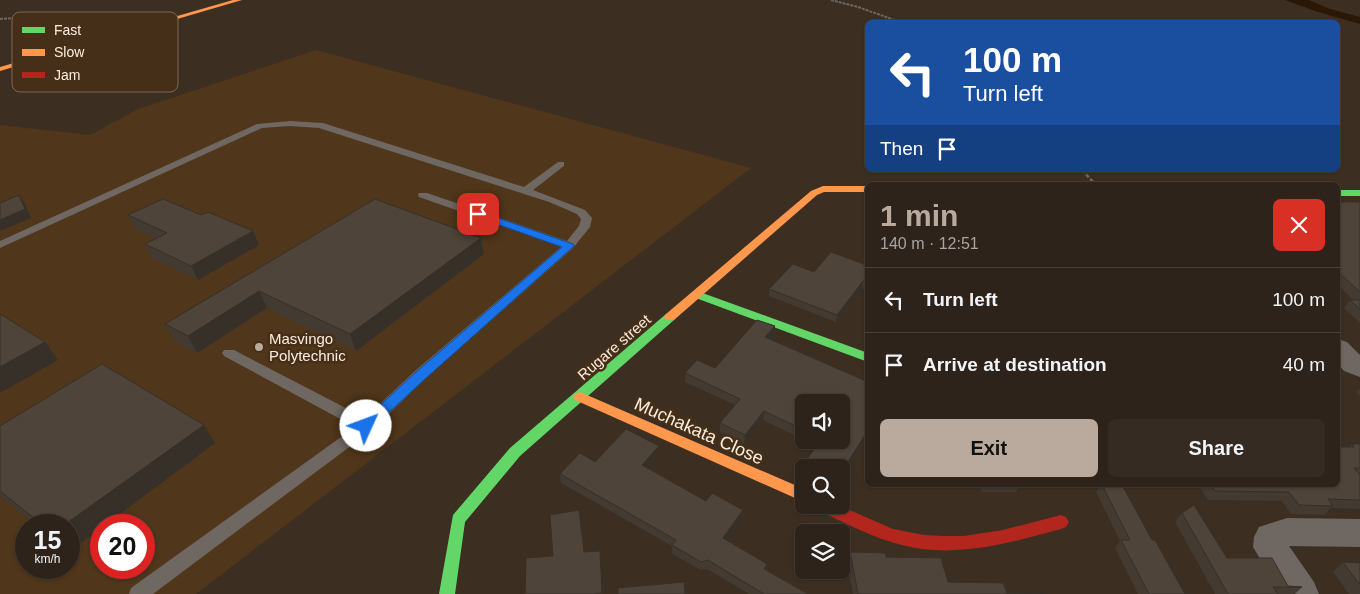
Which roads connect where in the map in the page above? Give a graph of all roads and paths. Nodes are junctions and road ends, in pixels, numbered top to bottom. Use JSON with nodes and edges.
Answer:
{"nodes":[{"id":1,"x":239,"y":0,"type":"edge"},
{"id":2,"x":831,"y":0,"type":"edge"},
{"id":3,"x":178,"y":17,"type":"edge"},
{"id":4,"x":895,"y":20,"type":"edge"},
{"id":5,"x":12,"y":65,"type":"edge"},
{"id":6,"x":0,"y":69,"type":"edge"},
{"id":7,"x":561,"y":164,"type":"dead end"},
{"id":8,"x":1084,"y":172,"type":"edge"},
{"id":9,"x":1093,"y":182,"type":"edge"},
{"id":10,"x":865,"y":189,"type":"edge"},
{"id":11,"x":526,"y":191,"type":"junction"},
{"id":12,"x":1340,"y":193,"type":"edge"},
{"id":13,"x":1360,"y":193,"type":"edge"},
{"id":14,"x":423,"y":195,"type":"dead end"},
{"id":15,"x":0,"y":245,"type":"edge"},
{"id":16,"x":569,"y":246,"type":"junction"},
{"id":17,"x":697,"y":295,"type":"junction"},
{"id":18,"x":1340,"y":350,"type":"edge"},
{"id":19,"x":229,"y":353,"type":"dead end"},
{"id":20,"x":865,"y":357,"type":"edge"},
{"id":21,"x":1360,"y":368,"type":"edge"},
{"id":22,"x":580,"y":397,"type":"junction"},
{"id":23,"x":366,"y":426,"type":"junction"},
{"id":24,"x":795,"y":492,"type":"edge"},
{"id":25,"x":843,"y":514,"type":"edge"},
{"id":26,"x":1061,"y":522,"type":"dead end"},
{"id":27,"x":1360,"y":533,"type":"edge"},
{"id":28,"x":138,"y":594,"type":"edge"},
{"id":29,"x":447,"y":594,"type":"edge"},
{"id":30,"x":1301,"y":594,"type":"edge"}],
"edges":[{"from":1,"to":3,"type":"main road"},
{"from":2,"to":4,"type":"path"},
{"from":5,"to":6,"type":"main road"},
{"from":7,"to":11,"type":"lane"},
{"from":8,"to":9,"type":"path"},
{"from":10,"to":17,"type":"main road","name":"Rugare street"},
{"from":11,"to":15,"type":"lane"},
{"from":11,"to":16,"type":"lane"},
{"from":12,"to":13,"type":"main road"},
{"from":14,"to":16,"type":"lane"},
{"from":16,"to":23,"type":"lane"},
{"from":17,"to":20,"type":"main road"},
{"from":17,"to":22,"type":"main road","name":"Rugare street"},
{"from":18,"to":21,"type":"street"},
{"from":19,"to":23,"type":"lane"},
{"from":22,"to":24,"type":"main road","name":"Muchakata Close"},
{"from":22,"to":29,"type":"main road","name":"Rugare street"},
{"from":23,"to":28,"type":"lane"},
{"from":25,"to":26,"type":"main road"},
{"from":27,"to":30,"type":"street"}]}
